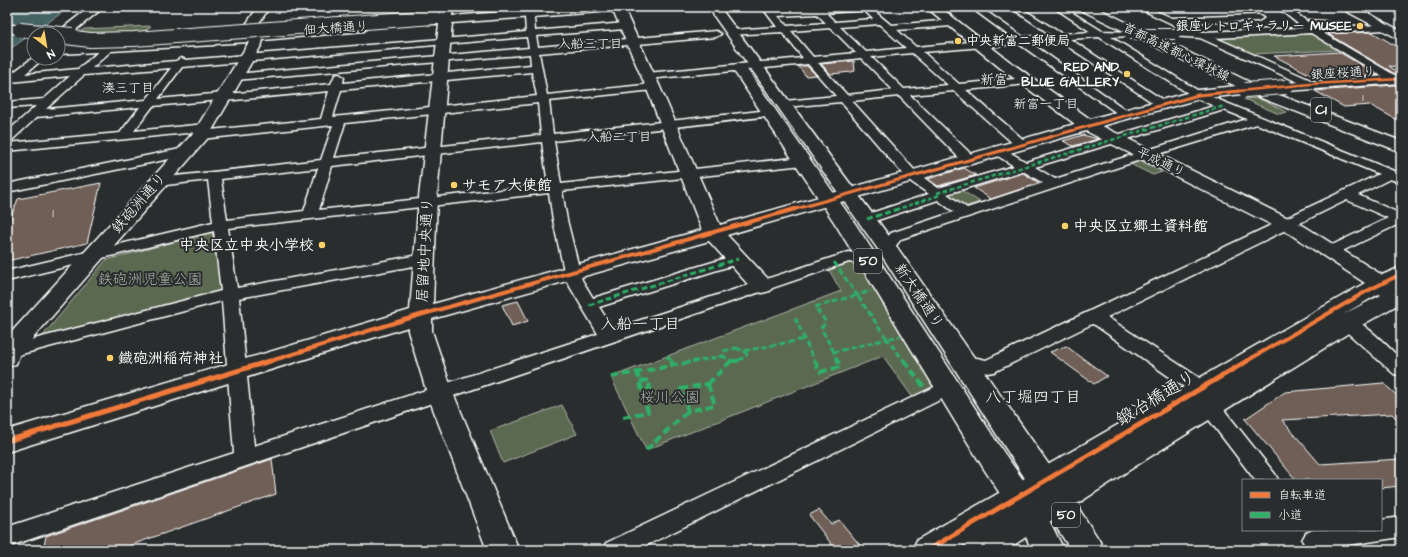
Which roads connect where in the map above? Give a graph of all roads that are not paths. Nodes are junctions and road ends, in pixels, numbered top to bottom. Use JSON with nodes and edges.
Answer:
{"nodes":[{"id":1,"x":98,"y":7,"type":"edge"},
{"id":2,"x":264,"y":7,"type":"edge"},
{"id":3,"x":565,"y":7,"type":"edge"},
{"id":4,"x":616,"y":7,"type":"edge"},
{"id":5,"x":702,"y":7,"type":"edge"},
{"id":6,"x":716,"y":7,"type":"edge"},
{"id":7,"x":869,"y":7,"type":"edge"},
{"id":8,"x":932,"y":7,"type":"edge"},
{"id":9,"x":974,"y":7,"type":"edge"},
{"id":10,"x":1014,"y":7,"type":"edge"},
{"id":11,"x":1057,"y":7,"type":"edge"},
{"id":12,"x":1084,"y":7,"type":"edge"},
{"id":13,"x":1140,"y":7,"type":"edge"},
{"id":14,"x":1281,"y":7,"type":"edge"},
{"id":15,"x":817,"y":9,"type":"edge"},
{"id":16,"x":1100,"y":9,"type":"edge"},
{"id":17,"x":1362,"y":9,"type":"edge"},
{"id":18,"x":768,"y":10,"type":"edge"},
{"id":19,"x":1247,"y":11,"type":"dead end"},
{"id":20,"x":534,"y":13,"type":"junction"},
{"id":21,"x":443,"y":16,"type":"edge"},
{"id":22,"x":1258,"y":18,"type":"junction"},
{"id":23,"x":1168,"y":20,"type":"junction"},
{"id":24,"x":952,"y":23,"type":"junction"},
{"id":25,"x":884,"y":24,"type":"junction"},
{"id":26,"x":833,"y":25,"type":"junction"},
{"id":27,"x":625,"y":26,"type":"junction"},
{"id":28,"x":1401,"y":26,"type":"edge"},
{"id":29,"x":1386,"y":27,"type":"junction"},
{"id":30,"x":13,"y":29,"type":"edge"},
{"id":31,"x":784,"y":29,"type":"junction"},
{"id":32,"x":353,"y":30,"type":"junction"},
{"id":33,"x":1312,"y":30,"type":"junction"},
{"id":34,"x":26,"y":31,"type":"edge"},
{"id":35,"x":1279,"y":31,"type":"junction"},
{"id":36,"x":66,"y":32,"type":"edge"},
{"id":37,"x":254,"y":33,"type":"junction"},
{"id":38,"x":724,"y":33,"type":"junction"},
{"id":39,"x":7,"y":34,"type":"edge"},
{"id":40,"x":531,"y":34,"type":"junction"},
{"id":41,"x":1101,"y":34,"type":"junction"},
{"id":42,"x":1201,"y":34,"type":"junction"},
{"id":43,"x":1401,"y":36,"type":"edge"},
{"id":44,"x":66,"y":37,"type":"edge"},
{"id":45,"x":26,"y":38,"type":"edge"},
{"id":46,"x":66,"y":38,"type":"edge"},
{"id":47,"x":66,"y":38,"type":"edge"},
{"id":48,"x":1060,"y":38,"type":"junction"},
{"id":49,"x":1170,"y":38,"type":"junction"},
{"id":50,"x":195,"y":39,"type":"junction"},
{"id":51,"x":632,"y":41,"type":"junction"},
{"id":52,"x":1020,"y":41,"type":"junction"},
{"id":53,"x":442,"y":42,"type":"junction"},
{"id":54,"x":66,"y":44,"type":"edge"},
{"id":55,"x":979,"y":44,"type":"junction"},
{"id":56,"x":106,"y":49,"type":"junction"},
{"id":57,"x":347,"y":50,"type":"junction"},
{"id":58,"x":534,"y":50,"type":"junction"},
{"id":59,"x":912,"y":50,"type":"junction"},
{"id":60,"x":66,"y":51,"type":"edge"},
{"id":61,"x":1204,"y":53,"type":"junction"},
{"id":62,"x":861,"y":55,"type":"junction"},
{"id":63,"x":441,"y":58,"type":"junction"},
{"id":64,"x":247,"y":59,"type":"junction"},
{"id":65,"x":810,"y":60,"type":"junction"},
{"id":66,"x":178,"y":65,"type":"junction"},
{"id":67,"x":28,"y":66,"type":"edge"},
{"id":68,"x":747,"y":66,"type":"junction"},
{"id":69,"x":342,"y":67,"type":"junction"},
{"id":70,"x":537,"y":68,"type":"junction"},
{"id":71,"x":78,"y":74,"type":"junction"},
{"id":72,"x":236,"y":77,"type":"junction"},
{"id":73,"x":439,"y":77,"type":"junction"},
{"id":74,"x":10,"y":80,"type":"edge"},
{"id":75,"x":650,"y":81,"type":"junction"},
{"id":76,"x":1027,"y":81,"type":"junction"},
{"id":77,"x":1398,"y":81,"type":"edge"},
{"id":78,"x":1247,"y":83,"type":"junction"},
{"id":79,"x":1311,"y":84,"type":"junction"},
{"id":80,"x":336,"y":87,"type":"junction"},
{"id":81,"x":957,"y":88,"type":"junction"},
{"id":82,"x":901,"y":93,"type":"junction"},
{"id":83,"x":1198,"y":94,"type":"junction"},
{"id":84,"x":224,"y":97,"type":"junction"},
{"id":85,"x":844,"y":98,"type":"junction"},
{"id":86,"x":542,"y":99,"type":"junction"},
{"id":87,"x":47,"y":102,"type":"junction"},
{"id":88,"x":148,"y":103,"type":"junction"},
{"id":89,"x":1162,"y":104,"type":"junction"},
{"id":90,"x":7,"y":105,"type":"edge"},
{"id":91,"x":1224,"y":106,"type":"junction"},
{"id":92,"x":777,"y":108,"type":"junction"},
{"id":93,"x":436,"y":110,"type":"junction"},
{"id":94,"x":34,"y":114,"type":"junction"},
{"id":95,"x":1125,"y":114,"type":"junction"},
{"id":96,"x":340,"y":120,"type":"junction"},
{"id":97,"x":1257,"y":120,"type":"junction"},
{"id":98,"x":326,"y":122,"type":"junction"},
{"id":99,"x":668,"y":125,"type":"junction"},
{"id":100,"x":1087,"y":125,"type":"junction"},
{"id":101,"x":203,"y":131,"type":"junction"},
{"id":102,"x":1401,"y":134,"type":"edge"},
{"id":103,"x":124,"y":136,"type":"junction"},
{"id":104,"x":547,"y":138,"type":"junction"},
{"id":105,"x":1114,"y":139,"type":"junction"},
{"id":106,"x":1401,"y":140,"type":"edge"},
{"id":107,"x":1021,"y":144,"type":"junction"},
{"id":108,"x":8,"y":147,"type":"edge"},
{"id":109,"x":1401,"y":147,"type":"edge"},
{"id":110,"x":998,"y":150,"type":"junction"},
{"id":111,"x":432,"y":151,"type":"junction"},
{"id":112,"x":185,"y":152,"type":"junction"},
{"id":113,"x":1145,"y":154,"type":"junction"},
{"id":114,"x":968,"y":159,"type":"junction"},
{"id":115,"x":803,"y":161,"type":"junction"},
{"id":116,"x":327,"y":163,"type":"junction"},
{"id":117,"x":1024,"y":166,"type":"junction"},
{"id":118,"x":688,"y":173,"type":"junction"},
{"id":119,"x":214,"y":176,"type":"junction"},
{"id":120,"x":912,"y":176,"type":"junction"},
{"id":121,"x":1396,"y":176,"type":"edge"},
{"id":122,"x":158,"y":182,"type":"junction"},
{"id":123,"x":1054,"y":184,"type":"junction"},
{"id":124,"x":7,"y":188,"type":"edge"},
{"id":125,"x":556,"y":188,"type":"junction"},
{"id":126,"x":849,"y":193,"type":"junction"},
{"id":127,"x":938,"y":194,"type":"junction"},
{"id":128,"x":1348,"y":195,"type":"junction"},
{"id":129,"x":828,"y":199,"type":"junction"},
{"id":130,"x":428,"y":202,"type":"junction"},
{"id":131,"x":965,"y":213,"type":"junction"},
{"id":132,"x":310,"y":215,"type":"junction"},
{"id":133,"x":867,"y":219,"type":"junction"},
{"id":134,"x":1401,"y":219,"type":"edge"},
{"id":135,"x":1287,"y":224,"type":"junction"},
{"id":136,"x":220,"y":225,"type":"junction"},
{"id":137,"x":713,"y":233,"type":"junction"},
{"id":138,"x":887,"y":247,"type":"junction"},
{"id":139,"x":1331,"y":251,"type":"junction"},
{"id":140,"x":95,"y":254,"type":"junction"},
{"id":141,"x":424,"y":259,"type":"junction"},
{"id":142,"x":738,"y":260,"type":"junction"},
{"id":143,"x":868,"y":260,"type":"junction"},
{"id":144,"x":573,"y":272,"type":"junction"},
{"id":145,"x":7,"y":276,"type":"edge"},
{"id":146,"x":762,"y":286,"type":"junction"},
{"id":147,"x":1396,"y":289,"type":"edge"},
{"id":148,"x":230,"y":294,"type":"junction"},
{"id":149,"x":589,"y":305,"type":"junction"},
{"id":150,"x":420,"y":315,"type":"junction"},
{"id":151,"x":1089,"y":318,"type":"junction"},
{"id":152,"x":1347,"y":323,"type":"junction"},
{"id":153,"x":609,"y":337,"type":"junction"},
{"id":154,"x":7,"y":354,"type":"edge"},
{"id":155,"x":963,"y":361,"type":"junction"},
{"id":156,"x":1401,"y":369,"type":"edge"},
{"id":157,"x":237,"y":372,"type":"junction"},
{"id":158,"x":947,"y":388,"type":"junction"},
{"id":159,"x":440,"y":393,"type":"junction"},
{"id":160,"x":1203,"y":399,"type":"junction"},
{"id":161,"x":7,"y":441,"type":"edge"},
{"id":162,"x":245,"y":458,"type":"junction"},
{"id":163,"x":1266,"y":479,"type":"edge"},
{"id":164,"x":1050,"y":491,"type":"junction"},
{"id":165,"x":1025,"y":506,"type":"junction"},
{"id":166,"x":1401,"y":527,"type":"edge"},
{"id":167,"x":1382,"y":530,"type":"edge"},
{"id":168,"x":1374,"y":531,"type":"edge"},
{"id":169,"x":7,"y":537,"type":"edge"},
{"id":170,"x":1314,"y":540,"type":"edge"},
{"id":171,"x":503,"y":550,"type":"edge"},
{"id":172,"x":614,"y":550,"type":"edge"},
{"id":173,"x":928,"y":550,"type":"edge"},
{"id":174,"x":980,"y":550,"type":"edge"},
{"id":175,"x":1048,"y":550,"type":"edge"},
{"id":176,"x":1088,"y":550,"type":"edge"}],
"edges":[{"from":1,"to":36,"type":"main road"},
{"from":2,"to":37,"type":"main road","name":"鉄砲洲通り"},
{"from":3,"to":21,"type":"main road","name":"佃大橋通り"},
{"from":4,"to":20,"type":"main road","name":"佃大橋通り"},
{"from":4,"to":27,"type":"main road"},
{"from":5,"to":38,"type":"main road","name":"新大橋通り","number":"50"},
{"from":6,"to":38,"type":"main road","name":"新大橋通り","number":"50"},
{"from":7,"to":15,"type":"street"},
{"from":7,"to":25,"type":"street"},
{"from":8,"to":24,"type":"main road","name":"平成通り"},
{"from":9,"to":52,"type":"street"},
{"from":10,"to":48,"type":"street"},
{"from":11,"to":41,"type":"street"},
{"from":12,"to":16,"type":"main road","name":"首都高速都心環状線","number":"C1"},
{"from":13,"to":23,"type":"street"},
{"from":14,"to":33,"type":"street"},
{"from":15,"to":18,"type":"street"},
{"from":15,"to":26,"type":"street"},
{"from":16,"to":49,"type":"main road"},
{"from":16,"to":61,"type":"main road","name":"首都高速都心環状線","number":"C1"},
{"from":16,"to":78,"type":"main road","name":"首都高速都心環状線","number":"C1"},
{"from":17,"to":28,"type":"main road"},
{"from":17,"to":29,"type":"main road"},
{"from":18,"to":31,"type":"street"},
{"from":19,"to":22,"type":"street"},
{"from":20,"to":21,"type":"main road","name":"佃大橋通り"},
{"from":20,"to":40,"type":"street"},
{"from":21,"to":32,"type":"street"},
{"from":21,"to":37,"type":"street"},
{"from":21,"to":46,"type":"main road","name":"佃大橋通り","bridge":true},
{"from":21,"to":47,"type":"main road","name":"佃大橋通り","bridge":true},
{"from":21,"to":53,"type":"main road","name":"居留地中央通り"},
{"from":22,"to":23,"type":"street"},
{"from":22,"to":35,"type":"street"},
{"from":23,"to":42,"type":"street"},
{"from":24,"to":25,"type":"street"},
{"from":24,"to":55,"type":"main road","name":"平成通り"},
{"from":25,"to":26,"type":"street"},
{"from":25,"to":59,"type":"street"},
{"from":26,"to":31,"type":"street"},
{"from":26,"to":62,"type":"street"},
{"from":27,"to":40,"type":"street"},
{"from":27,"to":51,"type":"main road"},
{"from":29,"to":33,"type":"street"},
{"from":29,"to":43,"type":"main road"},
{"from":30,"to":34,"type":"main road","bridge":true},
{"from":30,"to":50,"type":"main road","bridge":true},
{"from":31,"to":38,"type":"street"},
{"from":31,"to":65,"type":"street"},
{"from":32,"to":37,"type":"street"},
{"from":32,"to":57,"type":"street"},
{"from":33,"to":35,"type":"street"},
{"from":33,"to":77,"type":"street"},
{"from":35,"to":42,"type":"street"},
{"from":37,"to":44,"type":"street"},
{"from":37,"to":50,"type":"main road"},
{"from":37,"to":64,"type":"main road","name":"鉄砲洲通り"},
{"from":38,"to":51,"type":"street"},
{"from":38,"to":68,"type":"main road","name":"新大橋通り","number":"50"},
{"from":39,"to":45,"type":"main road"},
{"from":40,"to":53,"type":"street"},
{"from":40,"to":58,"type":"street"},
{"from":41,"to":48,"type":"street"},
{"from":41,"to":49,"type":"street","bridge":true},
{"from":41,"to":83,"type":"street"},
{"from":42,"to":49,"type":"street"},
{"from":42,"to":79,"type":"street"},
{"from":48,"to":52,"type":"street"},
{"from":48,"to":89,"type":"street"},
{"from":49,"to":78,"type":"main road"},
{"from":50,"to":54,"type":"main road"},
{"from":50,"to":56,"type":"street"},
{"from":50,"to":66,"type":"street"},
{"from":51,"to":58,"type":"street"},
{"from":51,"to":75,"type":"main road"},
{"from":52,"to":55,"type":"street"},
{"from":52,"to":95,"type":"street"},
{"from":53,"to":57,"type":"street"},
{"from":53,"to":63,"type":"main road","name":"居留地中央通り"},
{"from":55,"to":59,"type":"street"},
{"from":55,"to":76,"type":"main road","name":"平成通り"},
{"from":56,"to":60,"type":"street"},
{"from":56,"to":71,"type":"street"},
{"from":57,"to":64,"type":"street"},
{"from":57,"to":69,"type":"street"},
{"from":58,"to":63,"type":"street"},
{"from":58,"to":70,"type":"street"},
{"from":59,"to":62,"type":"street"},
{"from":59,"to":81,"type":"street"},
{"from":61,"to":78,"type":"main road","name":"首都高速都心環状線","number":"C1"},
{"from":61,"to":102,"type":"main road"},
{"from":62,"to":65,"type":"street"},
{"from":62,"to":82,"type":"street"},
{"from":63,"to":69,"type":"street"},
{"from":63,"to":73,"type":"main road","name":"居留地中央通り"},
{"from":64,"to":66,"type":"street"},
{"from":64,"to":72,"type":"main road","name":"鉄砲洲通り"},
{"from":65,"to":68,"type":"street"},
{"from":65,"to":85,"type":"street"},
{"from":66,"to":71,"type":"street"},
{"from":66,"to":88,"type":"street"},
{"from":67,"to":74,"type":"street"},
{"from":68,"to":75,"type":"street"},
{"from":68,"to":92,"type":"main road","name":"新大橋通り","number":"50"},
{"from":69,"to":72,"type":"street"},
{"from":69,"to":80,"type":"street"},
{"from":70,"to":73,"type":"street"},
{"from":70,"to":86,"type":"street"},
{"from":71,"to":74,"type":"street"},
{"from":71,"to":87,"type":"street"},
{"from":72,"to":84,"type":"main road","name":"鉄砲洲通り"},
{"from":73,"to":80,"type":"street"},
{"from":73,"to":93,"type":"main road","name":"居留地中央通り"},
{"from":75,"to":86,"type":"street"},
{"from":75,"to":99,"type":"main road"},
{"from":76,"to":81,"type":"street"},
{"from":76,"to":100,"type":"main road","name":"平成通り"},
{"from":77,"to":79,"type":"main road","name":"銀座桜通り"},
{"from":78,"to":79,"type":"main road","name":"銀座桜通り","bridge":true},
{"from":78,"to":83,"type":"main road","name":"銀座桜通り"},
{"from":78,"to":106,"type":"main road","name":"首都高速都心環状線","number":"C1"},
{"from":78,"to":109,"type":"main road","name":"首都高速都心環状線"},
{"from":80,"to":84,"type":"street"},
{"from":80,"to":98,"type":"street"},
{"from":81,"to":82,"type":"street"},
{"from":81,"to":107,"type":"street"},
{"from":82,"to":85,"type":"street"},
{"from":82,"to":114,"type":"street"},
{"from":83,"to":89,"type":"main road","name":"銀座桜通り"},
{"from":83,"to":91,"type":"street"},
{"from":84,"to":88,"type":"street"},
{"from":84,"to":101,"type":"main road","name":"鉄砲洲通り"},
{"from":85,"to":92,"type":"street"},
{"from":85,"to":120,"type":"street"},
{"from":86,"to":93,"type":"street"},
{"from":86,"to":104,"type":"street"},
{"from":87,"to":90,"type":"street"},
{"from":87,"to":94,"type":"street"},
{"from":88,"to":94,"type":"street"},
{"from":88,"to":103,"type":"street"},
{"from":89,"to":95,"type":"main road","name":"銀座桜通り"},
{"from":91,"to":97,"type":"street"},
{"from":91,"to":105,"type":"street"},
{"from":92,"to":99,"type":"street"},
{"from":92,"to":115,"type":"main road","name":"新大橋通り","number":"50"},
{"from":92,"to":126,"type":"main road","name":"新大橋通り","number":"50"},
{"from":93,"to":96,"type":"street"},
{"from":93,"to":111,"type":"main road","name":"居留地中央通り"},
{"from":94,"to":108,"type":"street"},
{"from":95,"to":100,"type":"main road","name":"銀座桜通り"},
{"from":96,"to":98,"type":"street"},
{"from":96,"to":116,"type":"street"},
{"from":97,"to":113,"type":"street"},
{"from":97,"to":121,"type":"street"},
{"from":98,"to":101,"type":"street"},
{"from":99,"to":104,"type":"street"},
{"from":99,"to":118,"type":"main road"},
{"from":100,"to":105,"type":"main road","name":"平成通り"},
{"from":100,"to":107,"type":"main road","name":"銀座桜通り"},
{"from":101,"to":103,"type":"street"},
{"from":101,"to":112,"type":"main road","name":"鉄砲洲通り"},
{"from":103,"to":108,"type":"street"},
{"from":104,"to":111,"type":"street"},
{"from":104,"to":125,"type":"street"},
{"from":105,"to":113,"type":"main road","name":"平成通り"},
{"from":105,"to":117,"type":"street"},
{"from":107,"to":110,"type":"main road","name":"銀座桜通り"},
{"from":110,"to":114,"type":"main road","name":"銀座桜通り"},
{"from":110,"to":117,"type":"street"},
{"from":111,"to":116,"type":"street"},
{"from":111,"to":130,"type":"main road","name":"居留地中央通り"},
{"from":112,"to":122,"type":"main road","name":"鉄砲洲通り"},
{"from":112,"to":124,"type":"street"},
{"from":113,"to":123,"type":"street"},
{"from":113,"to":135,"type":"main road","name":"平成通り"},
{"from":114,"to":120,"type":"main road","name":"銀座桜通り"},
{"from":115,"to":118,"type":"street"},
{"from":115,"to":129,"type":"main road","name":"新大橋通り","number":"50"},
{"from":116,"to":119,"type":"street"},
{"from":116,"to":132,"type":"street"},
{"from":117,"to":123,"type":"street"},
{"from":117,"to":127,"type":"street"},
{"from":118,"to":125,"type":"street"},
{"from":118,"to":137,"type":"main road"},
{"from":119,"to":122,"type":"street"},
{"from":119,"to":136,"type":"street"},
{"from":120,"to":126,"type":"main road","name":"銀座桜通り"},
{"from":120,"to":127,"type":"street"},
{"from":121,"to":128,"type":"street"},
{"from":122,"to":140,"type":"main road","name":"鉄砲洲通り"},
{"from":123,"to":131,"type":"street"},
{"from":125,"to":130,"type":"street"},
{"from":125,"to":144,"type":"street"},
{"from":126,"to":129,"type":"main road","name":"銀座桜通り"},
{"from":126,"to":133,"type":"main road","name":"新大橋通り","number":"50"},
{"from":127,"to":131,"type":"street"},
{"from":127,"to":133,"type":"street"},
{"from":128,"to":134,"type":"street"},
{"from":128,"to":135,"type":"street"},
{"from":129,"to":137,"type":"main road","name":"銀座桜通り"},
{"from":129,"to":143,"type":"main road","name":"新大橋通り","number":"50"},
{"from":130,"to":132,"type":"street"},
{"from":130,"to":141,"type":"main road","name":"居留地中央通り"},
{"from":131,"to":138,"type":"street"},
{"from":132,"to":136,"type":"street"},
{"from":133,"to":138,"type":"main road","name":"新大橋通り","number":"50"},
{"from":134,"to":139,"type":"street"},
{"from":135,"to":139,"type":"main road","name":"平成通り"},
{"from":135,"to":151,"type":"street"},
{"from":136,"to":140,"type":"street"},
{"from":136,"to":148,"type":"street"},
{"from":137,"to":142,"type":"main road"},
{"from":137,"to":144,"type":"main road","name":"銀座桜通り"},
{"from":138,"to":155,"type":"main road","name":"新大橋通り","number":"50"},
{"from":139,"to":147,"type":"main road","name":"平成通り"},
{"from":140,"to":145,"type":"street"},
{"from":140,"to":154,"type":"main road","name":"鉄砲洲通り"},
{"from":141,"to":148,"type":"street"},
{"from":141,"to":150,"type":"main road","name":"居留地中央通り"},
{"from":142,"to":146,"type":"main road"},
{"from":142,"to":149,"type":"street"},
{"from":143,"to":146,"type":"street"},
{"from":143,"to":158,"type":"main road","name":"新大橋通り","number":"50"},
{"from":144,"to":149,"type":"street"},
{"from":144,"to":150,"type":"main road","name":"銀座桜通り"},
{"from":146,"to":153,"type":"street"},
{"from":147,"to":152,"type":"main road","name":"鍛冶橋通り"},
{"from":147,"to":160,"type":"main road","name":"鍛冶橋通り"},
{"from":148,"to":154,"type":"street"},
{"from":148,"to":157,"type":"street"},
{"from":149,"to":153,"type":"street"},
{"from":150,"to":157,"type":"main road","name":"銀座桜通り"},
{"from":150,"to":159,"type":"main road","name":"居留地中央通り"},
{"from":151,"to":155,"type":"street"},
{"from":151,"to":160,"type":"street"},
{"from":152,"to":156,"type":"street"},
{"from":152,"to":160,"type":"main road","name":"鍛冶橋通り"},
{"from":153,"to":159,"type":"street"},
{"from":155,"to":164,"type":"main road","name":"新大橋通り","number":"50"},
{"from":157,"to":161,"type":"main road","name":"銀座桜通り"},
{"from":157,"to":162,"type":"street"},
{"from":158,"to":165,"type":"main road","name":"新大橋通り","number":"50"},
{"from":158,"to":172,"type":"street"},
{"from":159,"to":162,"type":"street"},
{"from":159,"to":171,"type":"main road","name":"居留地中央通り"},
{"from":160,"to":163,"type":"street"},
{"from":160,"to":164,"type":"main road","name":"鍛冶橋通り"},
{"from":162,"to":169,"type":"street"},
{"from":164,"to":165,"type":"main road","name":"鍛冶橋通り"},
{"from":164,"to":176,"type":"main road","name":"新大橋通り","number":"50"},
{"from":165,"to":173,"type":"main road","name":"鍛冶橋通り"},
{"from":165,"to":174,"type":"main road","name":"鍛冶橋通り"},
{"from":165,"to":175,"type":"main road","name":"新大橋通り","number":"50"},
{"from":166,"to":167,"type":"street"},
{"from":168,"to":170,"type":"street"}]}
